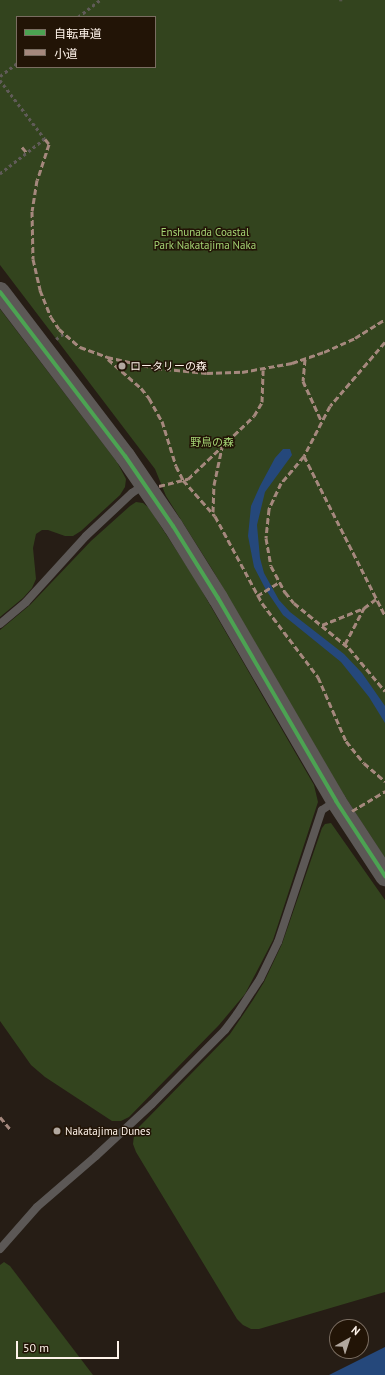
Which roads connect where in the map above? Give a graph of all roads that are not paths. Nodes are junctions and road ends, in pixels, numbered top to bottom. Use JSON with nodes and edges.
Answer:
{"nodes":[{"id":1,"x":0,"y":292,"type":"edge"},
{"id":2,"x":145,"y":484,"type":"junction"},
{"id":3,"x":0,"y":624,"type":"edge"},
{"id":4,"x":336,"y":801,"type":"junction"},
{"id":5,"x":385,"y":876,"type":"edge"},
{"id":6,"x":0,"y":1249,"type":"edge"}],
"edges":[{"from":1,"to":2,"type":"street"},
{"from":2,"to":3,"type":"lane"},
{"from":2,"to":4,"type":"street"},
{"from":4,"to":5,"type":"street"},
{"from":4,"to":6,"type":"lane"}]}
